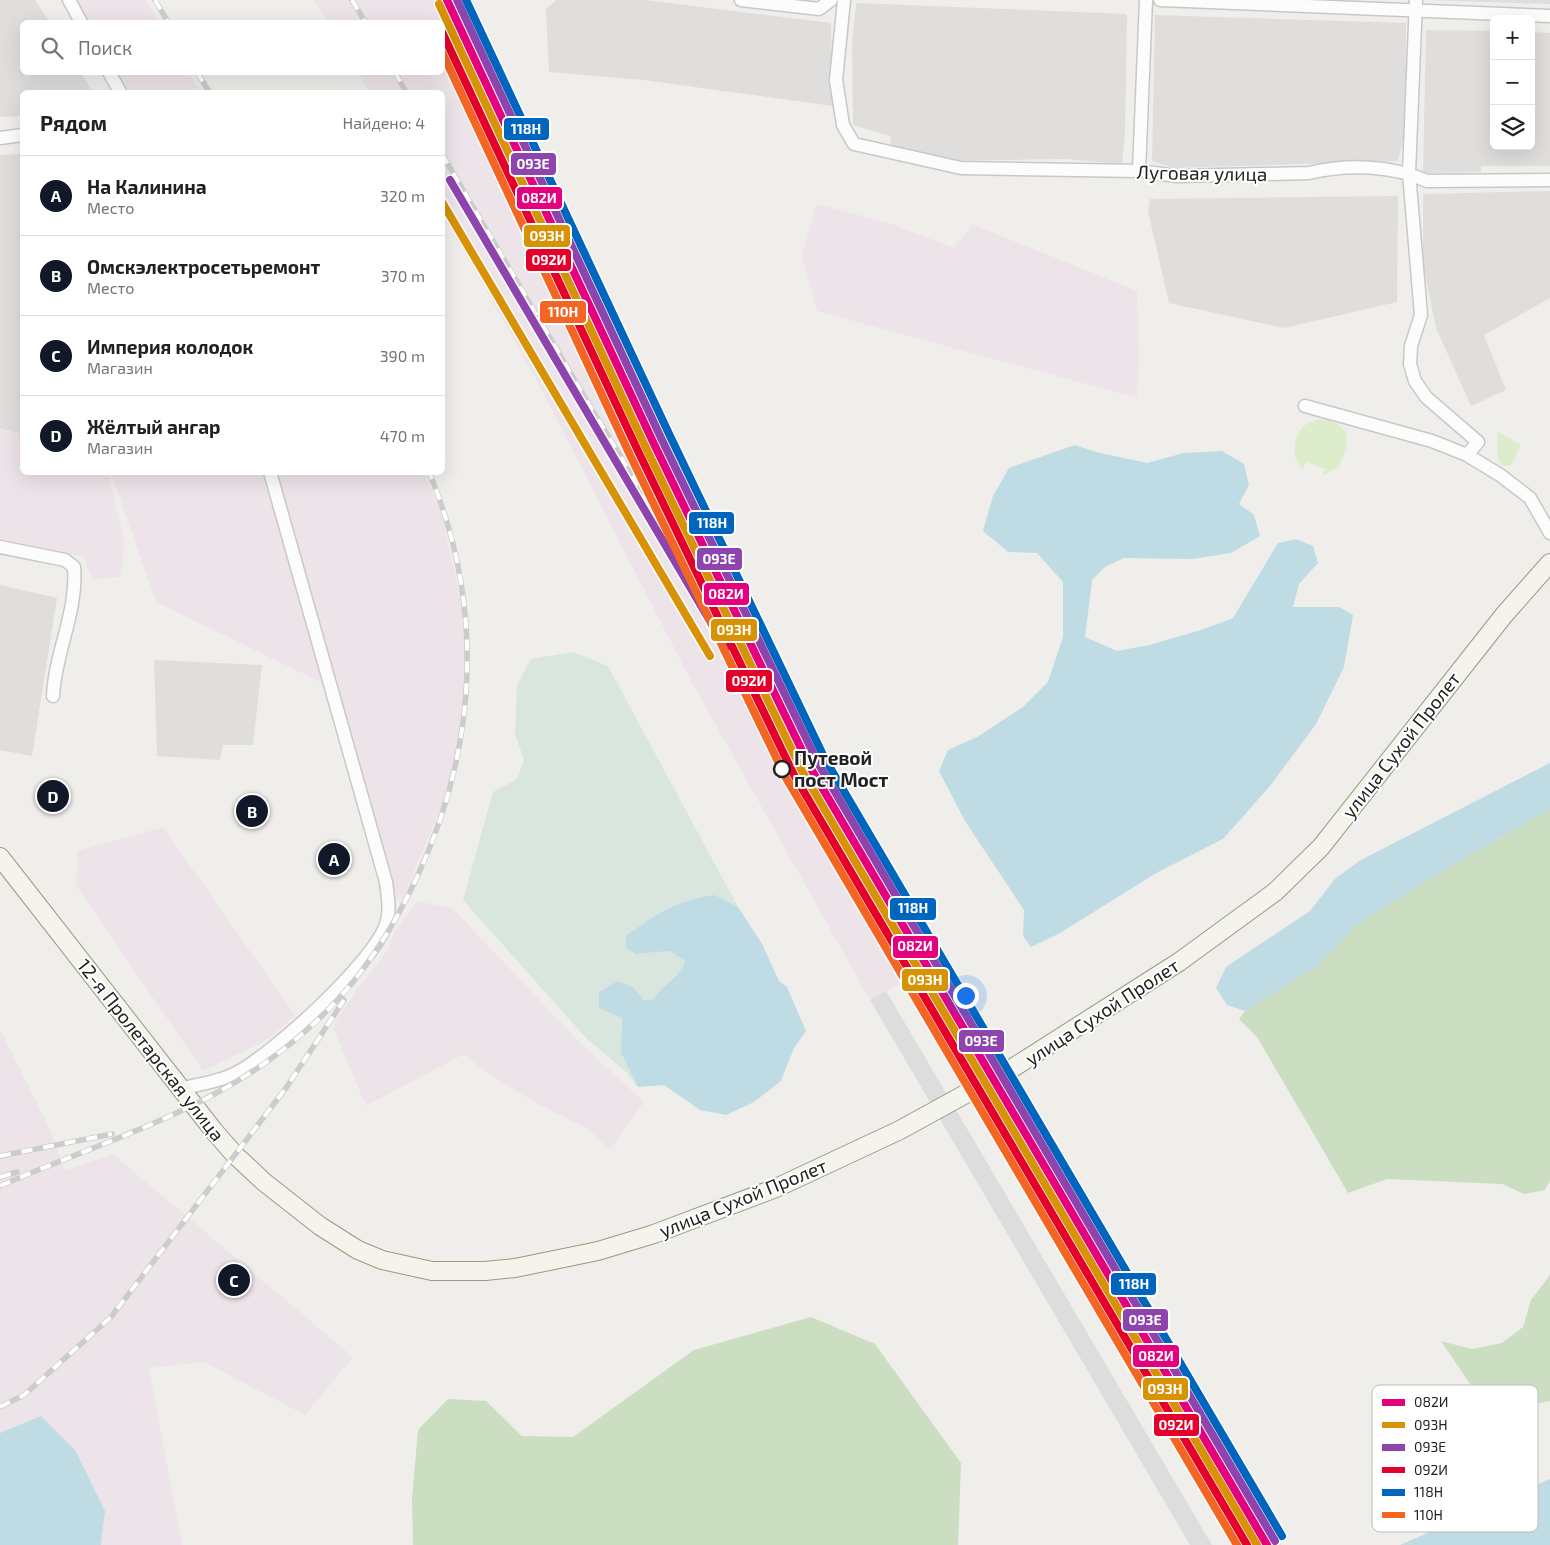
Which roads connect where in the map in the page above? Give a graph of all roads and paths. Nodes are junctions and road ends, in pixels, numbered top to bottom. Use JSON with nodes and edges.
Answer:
{"nodes":[{"id":1,"x":69,"y":0,"type":"edge"},
{"id":2,"x":741,"y":0,"type":"edge"},
{"id":3,"x":831,"y":0,"type":"edge"},
{"id":4,"x":844,"y":0,"type":"edge"},
{"id":5,"x":1146,"y":0,"type":"edge"},
{"id":6,"x":1160,"y":0,"type":"edge"},
{"id":7,"x":1416,"y":6,"type":"edge"},
{"id":8,"x":1550,"y":16,"type":"edge"},
{"id":9,"x":81,"y":20,"type":"edge"},
{"id":10,"x":111,"y":75,"type":"edge"},
{"id":11,"x":119,"y":90,"type":"edge"},
{"id":12,"x":20,"y":135,"type":"edge"},
{"id":13,"x":0,"y":138,"type":"edge"},
{"id":14,"x":1138,"y":172,"type":"junction"},
{"id":15,"x":1409,"y":173,"type":"junction"},
{"id":16,"x":1550,"y":180,"type":"edge"},
{"id":17,"x":1305,"y":406,"type":"dead end"},
{"id":18,"x":1467,"y":455,"type":"junction"},
{"id":19,"x":271,"y":475,"type":"edge"},
{"id":20,"x":1550,"y":532,"type":"edge"},
{"id":21,"x":0,"y":547,"type":"edge"},
{"id":22,"x":1550,"y":564,"type":"edge"},
{"id":23,"x":53,"y":696,"type":"dead end"},
{"id":24,"x":0,"y":857,"type":"edge"},
{"id":25,"x":180,"y":1089,"type":"junction"},
{"id":26,"x":320,"y":1226,"type":"joint"}],
"edges":[{"from":1,"to":9,"type":"street"},
{"from":2,"to":3,"type":"street"},
{"from":4,"to":14,"type":"street","name":"Луговая улица"},
{"from":5,"to":14,"type":"street"},
{"from":6,"to":7,"type":"street"},
{"from":7,"to":8,"type":"street"},
{"from":7,"to":15,"type":"street"},
{"from":10,"to":11,"type":"street"},
{"from":12,"to":13,"type":"street"},
{"from":14,"to":15,"type":"street","name":"Луговая улица"},
{"from":15,"to":16,"type":"street","name":"Луговая улица"},
{"from":15,"to":18,"type":"street"},
{"from":17,"to":18,"type":"street"},
{"from":18,"to":20,"type":"street"},
{"from":19,"to":25,"type":"street"},
{"from":21,"to":23,"type":"street"},
{"from":22,"to":26,"type":"main road","name":"улица Сухой Пролет"},
{"from":24,"to":25,"type":"main road","name":"12-я Пролетарская улица"},
{"from":25,"to":26,"type":"main road","name":"12-я Пролетарская улица"}]}
